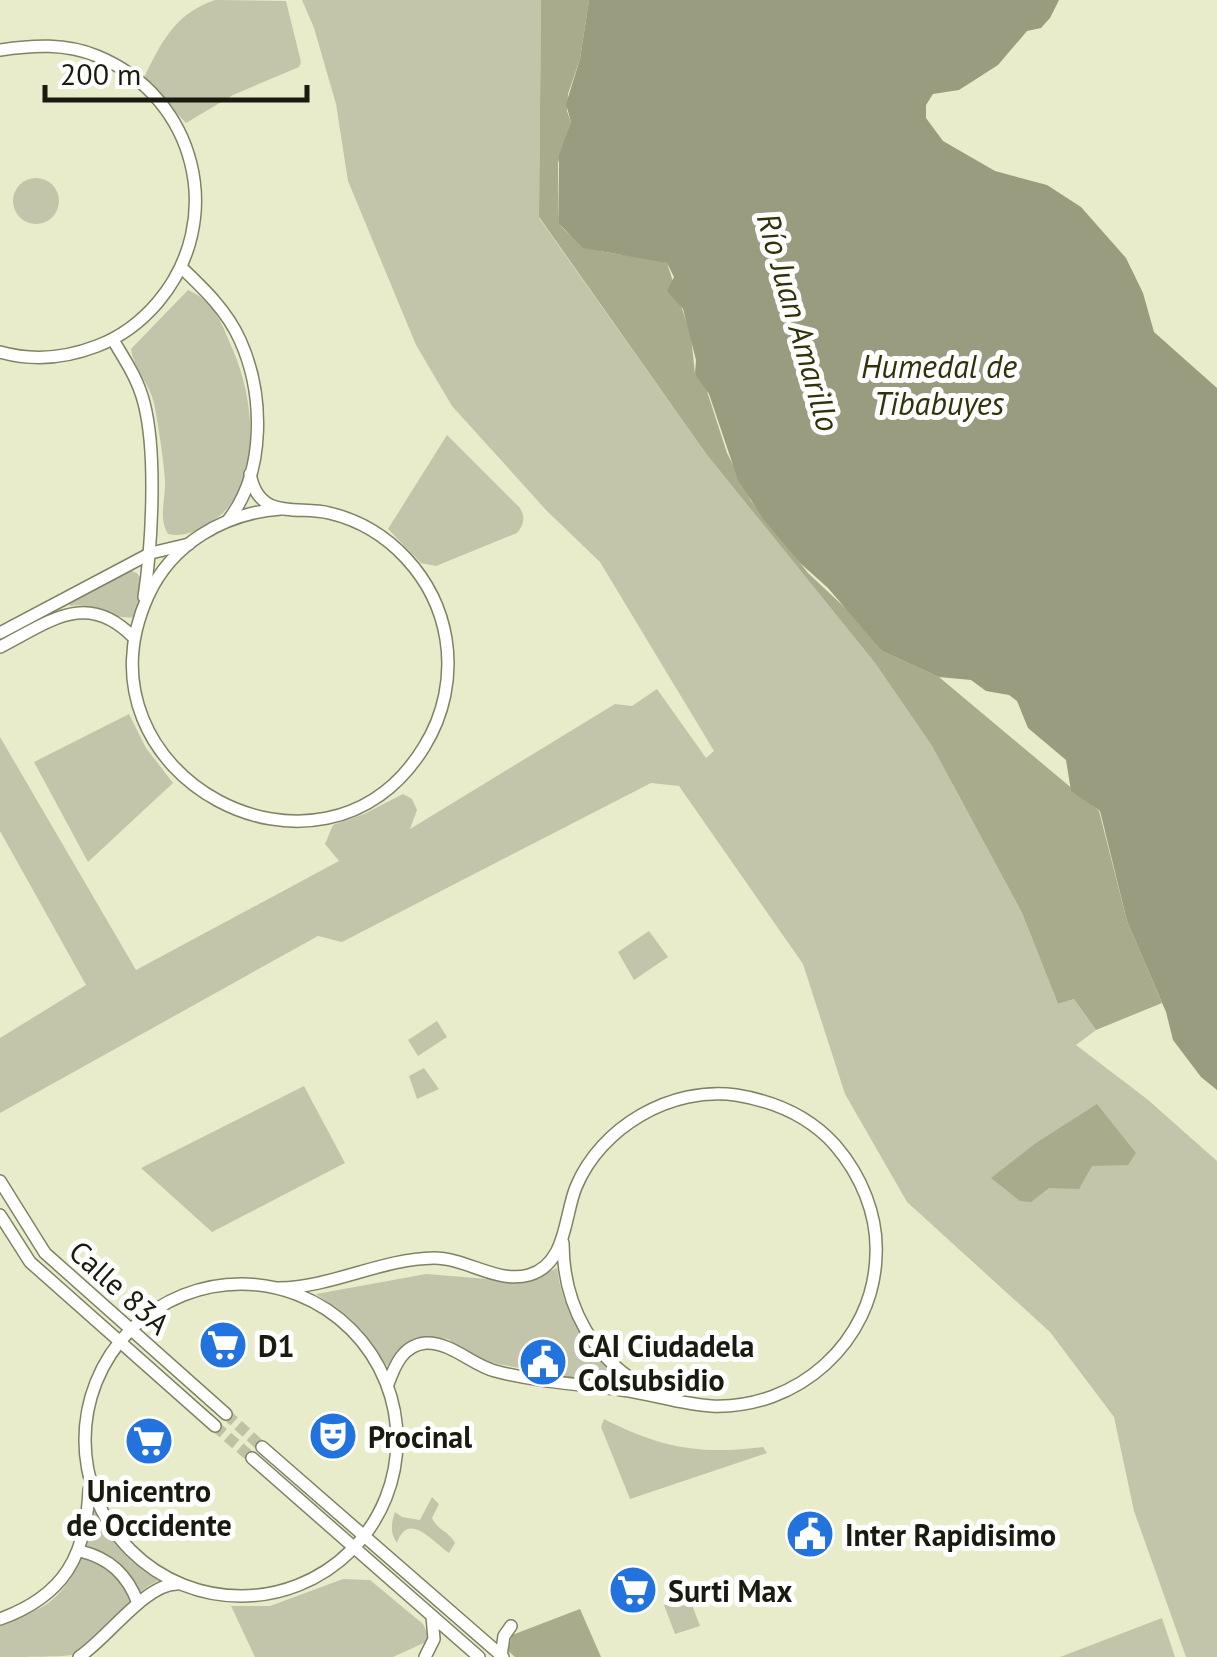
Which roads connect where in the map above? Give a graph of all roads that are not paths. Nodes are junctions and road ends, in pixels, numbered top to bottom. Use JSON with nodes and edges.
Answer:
{"nodes":[{"id":1,"x":0,"y":50,"type":"edge"},
{"id":2,"x":182,"y":268,"type":"junction"},
{"id":3,"x":113,"y":340,"type":"junction"},
{"id":4,"x":0,"y":352,"type":"edge"},
{"id":5,"x":250,"y":474,"type":"junction"},
{"id":6,"x":281,"y":508,"type":"junction"},
{"id":7,"x":228,"y":520,"type":"junction"},
{"id":8,"x":189,"y":544,"type":"junction"},
{"id":9,"x":151,"y":553,"type":"junction"},
{"id":10,"x":166,"y":568,"type":"junction"},
{"id":11,"x":142,"y":612,"type":"junction"},
{"id":12,"x":0,"y":633,"type":"edge"},
{"id":13,"x":134,"y":638,"type":"junction"},
{"id":14,"x":0,"y":647,"type":"edge"},
{"id":15,"x":0,"y":1181,"type":"edge"},
{"id":16,"x":0,"y":1215,"type":"edge"},
{"id":17,"x":563,"y":1238,"type":"junction"},
{"id":18,"x":279,"y":1288,"type":"junction"},
{"id":19,"x":129,"y":1330,"type":"junction"},
{"id":20,"x":118,"y":1342,"type":"junction"},
{"id":21,"x":174,"y":1369,"type":"junction"},
{"id":22,"x":163,"y":1381,"type":"junction"},
{"id":23,"x":388,"y":1384,"type":"junction"},
{"id":24,"x":662,"y":1395,"type":"junction"},
{"id":25,"x":89,"y":1481,"type":"junction"},
{"id":26,"x":330,"y":1506,"type":"junction"},
{"id":27,"x":319,"y":1518,"type":"junction"},
{"id":28,"x":365,"y":1536,"type":"junction"},
{"id":29,"x":355,"y":1548,"type":"junction"},
{"id":30,"x":80,"y":1551,"type":"junction"},
{"id":31,"x":180,"y":1584,"type":"junction"},
{"id":32,"x":138,"y":1602,"type":"junction"},
{"id":33,"x":432,"y":1616,"type":"junction"},
{"id":34,"x":0,"y":1619,"type":"edge"},
{"id":35,"x":511,"y":1626,"type":"dead end"},
{"id":36,"x":502,"y":1656,"type":"edge"},
{"id":37,"x":79,"y":1657,"type":"edge"},
{"id":38,"x":425,"y":1657,"type":"edge"},
{"id":39,"x":479,"y":1657,"type":"edge"}],
"edges":[{"from":1,"to":2,"type":"street"},
{"from":2,"to":3,"type":"street"},
{"from":2,"to":5,"type":"street"},
{"from":3,"to":4,"type":"street"},
{"from":3,"to":9,"type":"street"},
{"from":5,"to":6,"type":"street"},
{"from":5,"to":7,"type":"street"},
{"from":6,"to":7,"type":"street"},
{"from":6,"to":13,"type":"street"},
{"from":7,"to":8,"type":"street"},
{"from":8,"to":9,"type":"street"},
{"from":8,"to":10,"type":"street"},
{"from":9,"to":10,"type":"street"},
{"from":9,"to":11,"type":"street"},
{"from":9,"to":12,"type":"street"},
{"from":10,"to":11,"type":"street"},
{"from":11,"to":13,"type":"street"},
{"from":13,"to":14,"type":"street"},
{"from":15,"to":19,"type":"street","name":"Calle 83A"},
{"from":16,"to":20,"type":"street","name":"Calle 83A"},
{"from":17,"to":18,"type":"street"},
{"from":17,"to":24,"type":"street"},
{"from":17,"to":24,"type":"street"},
{"from":18,"to":19,"type":"street"},
{"from":18,"to":23,"type":"street"},
{"from":19,"to":20,"type":"street"},
{"from":19,"to":21,"type":"street","name":"Calle 83A"},
{"from":20,"to":22,"type":"street","name":"Calle 83A"},
{"from":20,"to":25,"type":"street"},
{"from":21,"to":22,"type":"street"},
{"from":21,"to":22,"type":"street","name":"Calle 83A"},
{"from":23,"to":24,"type":"street"},
{"from":23,"to":28,"type":"street"},
{"from":25,"to":30,"type":"street"},
{"from":25,"to":31,"type":"street"},
{"from":26,"to":27,"type":"street"},
{"from":26,"to":27,"type":"street"},
{"from":26,"to":28,"type":"street"},
{"from":27,"to":29,"type":"street"},
{"from":28,"to":29,"type":"street"},
{"from":28,"to":36,"type":"street"},
{"from":29,"to":31,"type":"street"},
{"from":29,"to":33,"type":"street"},
{"from":30,"to":32,"type":"street"},
{"from":30,"to":34,"type":"street"},
{"from":31,"to":32,"type":"street"},
{"from":32,"to":37,"type":"street"},
{"from":33,"to":38,"type":"street"},
{"from":33,"to":39,"type":"street"},
{"from":35,"to":36,"type":"street"}]}
